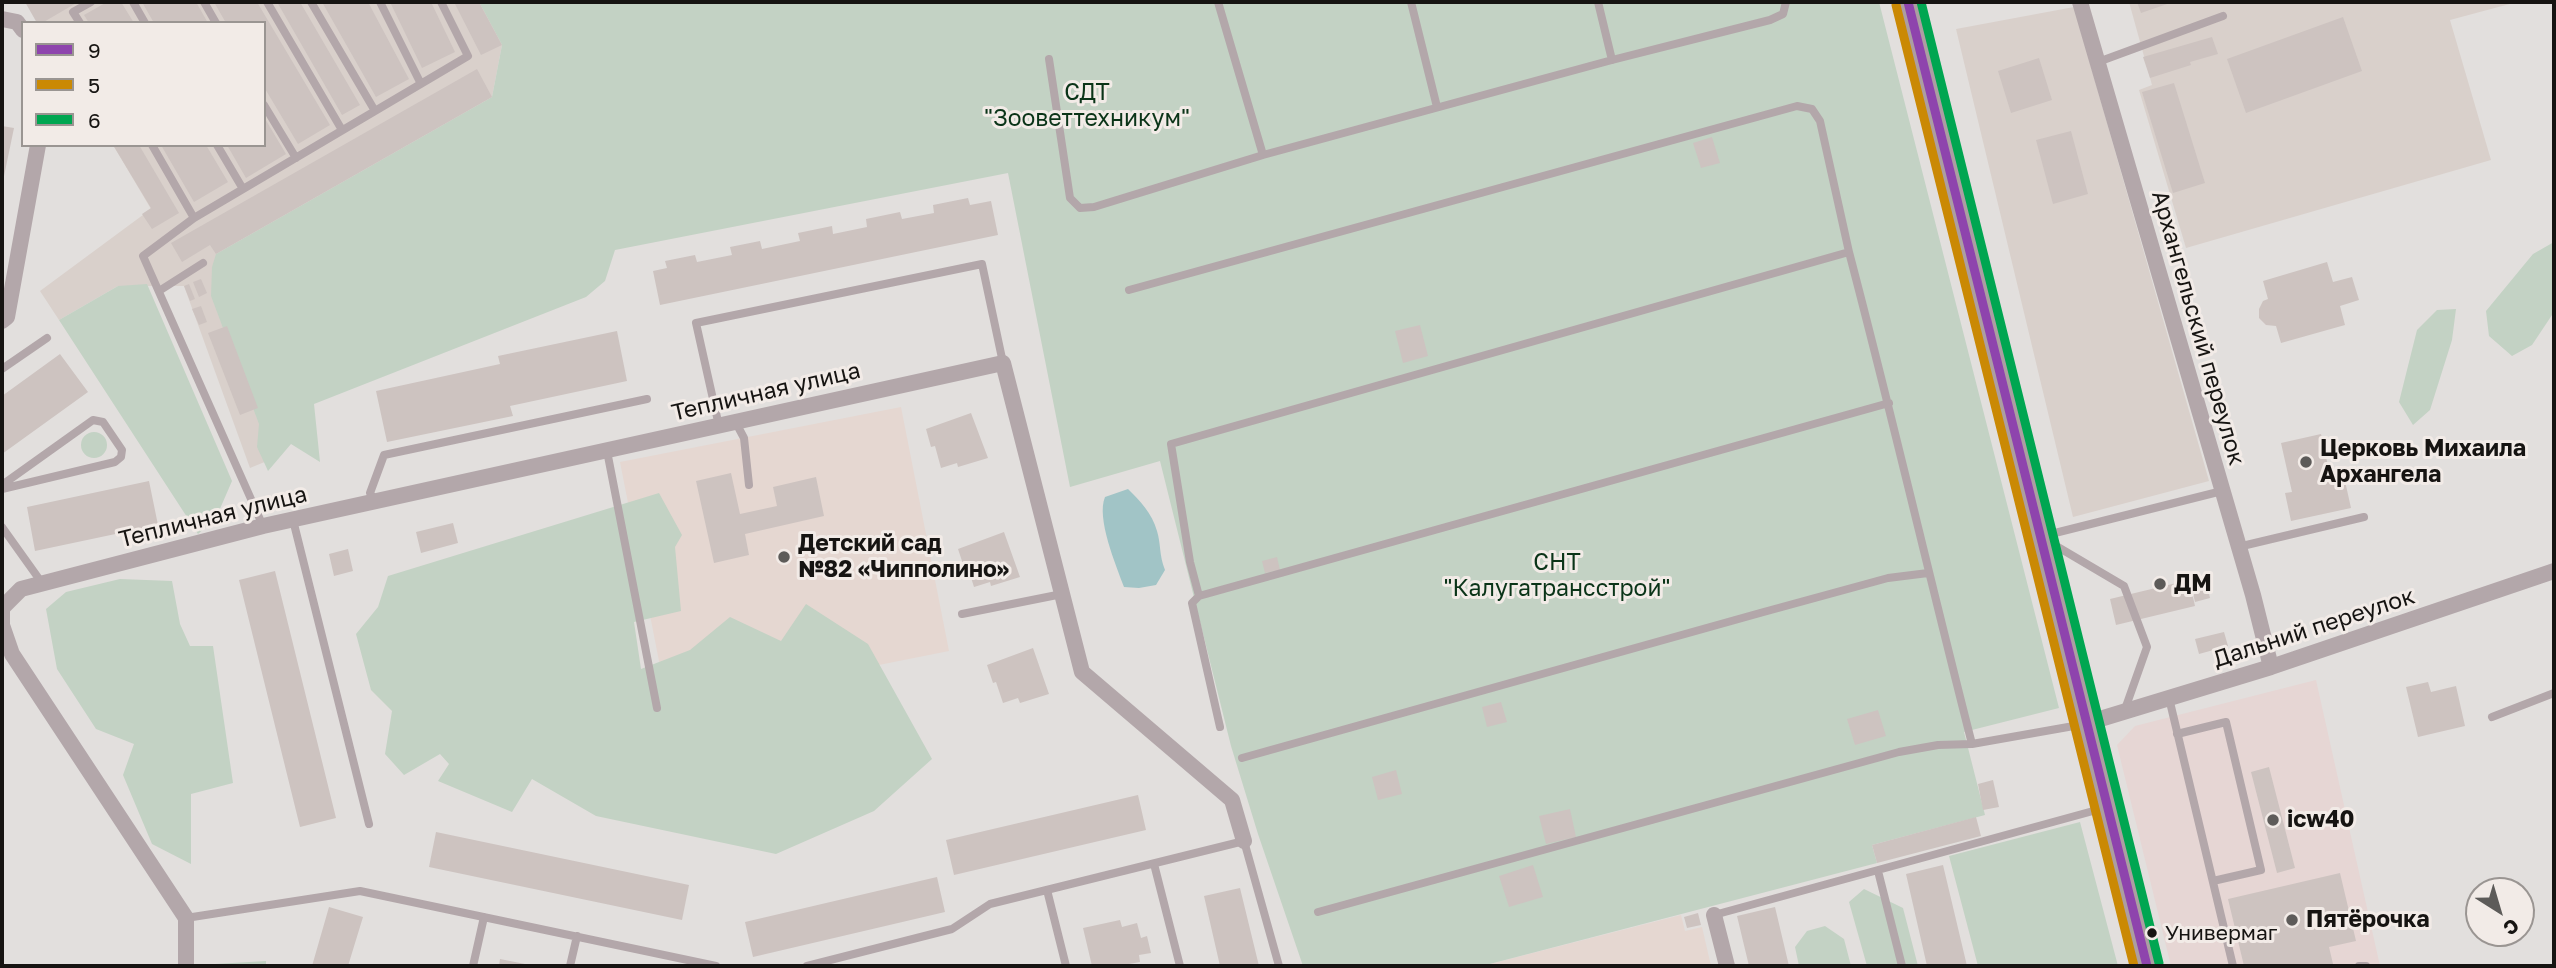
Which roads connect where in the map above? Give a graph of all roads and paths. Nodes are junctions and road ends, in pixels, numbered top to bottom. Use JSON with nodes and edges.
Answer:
{"nodes":[{"id":1,"x":91,"y":2,"type":"edge"},
{"id":2,"x":133,"y":2,"type":"edge"},
{"id":3,"x":204,"y":2,"type":"edge"},
{"id":4,"x":267,"y":2,"type":"edge"},
{"id":5,"x":311,"y":2,"type":"edge"},
{"id":6,"x":380,"y":2,"type":"edge"},
{"id":7,"x":441,"y":2,"type":"edge"},
{"id":8,"x":1218,"y":2,"type":"edge"},
{"id":9,"x":1411,"y":2,"type":"edge"},
{"id":10,"x":1598,"y":2,"type":"edge"},
{"id":11,"x":1786,"y":2,"type":"edge"},
{"id":12,"x":1908,"y":2,"type":"edge"},
{"id":13,"x":1920,"y":2,"type":"edge"},
{"id":14,"x":2080,"y":2,"type":"edge"},
{"id":15,"x":2222,"y":16,"type":"dead end"},
{"id":16,"x":2,"y":19,"type":"edge"},
{"id":17,"x":78,"y":21,"type":"edge"},
{"id":18,"x":144,"y":21,"type":"edge"},
{"id":19,"x":215,"y":21,"type":"edge"},
{"id":20,"x":21,"y":27,"type":"edge"},
{"id":21,"x":1921,"y":52,"type":"junction"},
{"id":22,"x":1049,"y":60,"type":"dead end"},
{"id":23,"x":1612,"y":60,"type":"junction"},
{"id":24,"x":2098,"y":62,"type":"junction"},
{"id":25,"x":421,"y":84,"type":"junction"},
{"id":26,"x":1437,"y":107,"type":"junction"},
{"id":27,"x":266,"y":108,"type":"edge"},
{"id":28,"x":375,"y":111,"type":"junction"},
{"id":29,"x":342,"y":130,"type":"junction"},
{"id":30,"x":38,"y":147,"type":"edge"},
{"id":31,"x":153,"y":147,"type":"edge"},
{"id":32,"x":218,"y":147,"type":"edge"},
{"id":33,"x":1263,"y":155,"type":"junction"},
{"id":34,"x":296,"y":158,"type":"junction"},
{"id":35,"x":243,"y":189,"type":"junction"},
{"id":36,"x":194,"y":218,"type":"junction"},
{"id":37,"x":1849,"y":252,"type":"junction"},
{"id":38,"x":203,"y":263,"type":"dead end"},
{"id":39,"x":1129,"y":290,"type":"dead end"},
{"id":40,"x":159,"y":291,"type":"junction"},
{"id":41,"x":2,"y":321,"type":"edge"},
{"id":42,"x":47,"y":338,"type":"dead end"},
{"id":43,"x":1003,"y":363,"type":"junction"},
{"id":44,"x":2,"y":369,"type":"edge"},
{"id":45,"x":647,"y":399,"type":"dead end"},
{"id":46,"x":1889,"y":403,"type":"junction"},
{"id":47,"x":736,"y":422,"type":"junction"},
{"id":48,"x":719,"y":426,"type":"junction"},
{"id":49,"x":607,"y":451,"type":"junction"},
{"id":50,"x":749,"y":485,"type":"dead end"},
{"id":51,"x":2,"y":487,"type":"edge"},
{"id":52,"x":2222,"y":491,"type":"junction"},
{"id":53,"x":376,"y":502,"type":"junction"},
{"id":54,"x":2364,"y":517,"type":"dead end"},
{"id":55,"x":293,"y":520,"type":"junction"},
{"id":56,"x":262,"y":526,"type":"junction"},
{"id":57,"x":2,"y":527,"type":"edge"},
{"id":58,"x":2040,"y":536,"type":"junction"},
{"id":59,"x":2238,"y":547,"type":"junction"},
{"id":60,"x":2554,"y":571,"type":"edge"},
{"id":61,"x":1928,"y":573,"type":"junction"},
{"id":62,"x":42,"y":583,"type":"junction"},
{"id":63,"x":1062,"y":594,"type":"junction"},
{"id":64,"x":1199,"y":596,"type":"junction"},
{"id":65,"x":2,"y":606,"type":"edge"},
{"id":66,"x":962,"y":614,"type":"dead end"},
{"id":67,"x":2271,"y":667,"type":"junction"},
{"id":68,"x":2554,"y":693,"type":"edge"},
{"id":69,"x":2169,"y":698,"type":"junction"},
{"id":70,"x":657,"y":708,"type":"dead end"},
{"id":71,"x":2124,"y":712,"type":"junction"},
{"id":72,"x":2491,"y":718,"type":"dead end"},
{"id":73,"x":2087,"y":723,"type":"junction"},
{"id":74,"x":1220,"y":727,"type":"dead end"},
{"id":75,"x":2177,"y":734,"type":"junction"},
{"id":76,"x":1972,"y":744,"type":"junction"},
{"id":77,"x":1241,"y":758,"type":"dead end"},
{"id":78,"x":2107,"y":807,"type":"junction"},
{"id":79,"x":369,"y":824,"type":"dead end"},
{"id":80,"x":1244,"y":841,"type":"junction"},
{"id":81,"x":1154,"y":864,"type":"junction"},
{"id":82,"x":1878,"y":871,"type":"junction"},
{"id":83,"x":2213,"y":881,"type":"junction"},
{"id":84,"x":1047,"y":890,"type":"junction"},
{"id":85,"x":1318,"y":912,"type":"dead end"},
{"id":86,"x":1714,"y":915,"type":"joint"},
{"id":87,"x":484,"y":917,"type":"junction"},
{"id":88,"x":186,"y":918,"type":"junction"},
{"id":89,"x":578,"y":936,"type":"junction"},
{"id":90,"x":702,"y":965,"type":"edge"},
{"id":91,"x":186,"y":966,"type":"edge"},
{"id":92,"x":473,"y":966,"type":"edge"},
{"id":93,"x":570,"y":966,"type":"edge"},
{"id":94,"x":716,"y":966,"type":"edge"},
{"id":95,"x":807,"y":966,"type":"edge"},
{"id":96,"x":1066,"y":966,"type":"edge"},
{"id":97,"x":1180,"y":966,"type":"edge"},
{"id":98,"x":1279,"y":966,"type":"edge"},
{"id":99,"x":1727,"y":966,"type":"edge"},
{"id":100,"x":1902,"y":966,"type":"edge"},
{"id":101,"x":2147,"y":966,"type":"edge"},
{"id":102,"x":2233,"y":966,"type":"edge"},
{"id":103,"x":2359,"y":966,"type":"edge"},
{"id":104,"x":2366,"y":966,"type":"edge"}],
"edges":[{"from":1,"to":17,"type":"lane"},
{"from":2,"to":18,"type":"lane"},
{"from":3,"to":19,"type":"lane"},
{"from":4,"to":29,"type":"lane"},
{"from":5,"to":28,"type":"lane"},
{"from":6,"to":25,"type":"lane"},
{"from":7,"to":25,"type":"lane"},
{"from":8,"to":33,"type":"lane"},
{"from":9,"to":26,"type":"lane"},
{"from":10,"to":23,"type":"lane"},
{"from":11,"to":23,"type":"lane"},
{"from":12,"to":21,"type":"main road"},
{"from":13,"to":21,"type":"lane"},
{"from":14,"to":24,"type":"street","name":"Архангельский переулок"},
{"from":15,"to":24,"type":"lane"},
{"from":16,"to":20,"type":"street"},
{"from":21,"to":58,"type":"main road"},
{"from":22,"to":33,"type":"lane"},
{"from":23,"to":26,"type":"lane"},
{"from":24,"to":52,"type":"street","name":"Архангельский переулок"},
{"from":25,"to":28,"type":"lane"},
{"from":26,"to":33,"type":"lane"},
{"from":27,"to":34,"type":"lane"},
{"from":28,"to":29,"type":"lane"},
{"from":29,"to":34,"type":"lane"},
{"from":30,"to":41,"type":"street"},
{"from":31,"to":36,"type":"lane"},
{"from":32,"to":35,"type":"lane"},
{"from":34,"to":35,"type":"lane"},
{"from":35,"to":36,"type":"lane"},
{"from":36,"to":40,"type":"lane"},
{"from":37,"to":39,"type":"lane"},
{"from":37,"to":46,"type":"lane"},
{"from":37,"to":64,"type":"lane"},
{"from":38,"to":40,"type":"lane"},
{"from":40,"to":56,"type":"lane"},
{"from":42,"to":44,"type":"lane"},
{"from":43,"to":47,"type":"street","name":"Тепличная улица"},
{"from":43,"to":48,"type":"lane"},
{"from":43,"to":63,"type":"street"},
{"from":45,"to":53,"type":"lane"},
{"from":46,"to":61,"type":"lane"},
{"from":46,"to":64,"type":"lane"},
{"from":47,"to":48,"type":"street","name":"Тепличная улица"},
{"from":47,"to":50,"type":"lane"},
{"from":48,"to":49,"type":"street","name":"Тепличная улица"},
{"from":49,"to":53,"type":"street","name":"Тепличная улица"},
{"from":49,"to":70,"type":"lane"},
{"from":51,"to":51,"type":"lane"},
{"from":52,"to":58,"type":"lane"},
{"from":52,"to":59,"type":"street","name":"Архангельский переулок"},
{"from":53,"to":55,"type":"street","name":"Тепличная улица"},
{"from":54,"to":59,"type":"lane"},
{"from":55,"to":56,"type":"street","name":"Тепличная улица"},
{"from":55,"to":79,"type":"lane"},
{"from":56,"to":62,"type":"street","name":"Тепличная улица"},
{"from":57,"to":62,"type":"lane"},
{"from":58,"to":71,"type":"lane"},
{"from":58,"to":73,"type":"main road"},
{"from":59,"to":67,"type":"street","name":"Архангельский переулок"},
{"from":60,"to":67,"type":"street","name":"Дальний переулок"},
{"from":61,"to":76,"type":"lane"},
{"from":61,"to":77,"type":"lane"},
{"from":62,"to":65,"type":"street","name":"Тепличная улица"},
{"from":63,"to":66,"type":"lane"},
{"from":63,"to":80,"type":"street"},
{"from":64,"to":74,"type":"lane"},
{"from":65,"to":88,"type":"street"},
{"from":67,"to":69,"type":"street","name":"Дальний переулок"},
{"from":68,"to":72,"type":"lane"},
{"from":69,"to":71,"type":"street","name":"Дальний переулок"},
{"from":69,"to":75,"type":"lane"},
{"from":71,"to":73,"type":"street","name":"Дальний переулок"},
{"from":73,"to":76,"type":"lane"},
{"from":73,"to":78,"type":"main road"},
{"from":75,"to":83,"type":"lane"},
{"from":75,"to":83,"type":"lane"},
{"from":76,"to":85,"type":"lane"},
{"from":78,"to":82,"type":"lane"},
{"from":78,"to":101,"type":"main road"},
{"from":80,"to":81,"type":"lane"},
{"from":80,"to":98,"type":"lane"},
{"from":81,"to":84,"type":"lane"},
{"from":81,"to":97,"type":"lane"},
{"from":82,"to":86,"type":"lane"},
{"from":82,"to":100,"type":"lane"},
{"from":83,"to":102,"type":"lane"},
{"from":84,"to":95,"type":"lane"},
{"from":84,"to":96,"type":"lane"},
{"from":86,"to":99,"type":"street"},
{"from":87,"to":88,"type":"lane"},
{"from":87,"to":89,"type":"lane"},
{"from":87,"to":92,"type":"lane"},
{"from":88,"to":91,"type":"street"},
{"from":89,"to":90,"type":"lane"},
{"from":89,"to":93,"type":"lane"},
{"from":90,"to":94,"type":"lane"},
{"from":103,"to":104,"type":"lane"}]}
